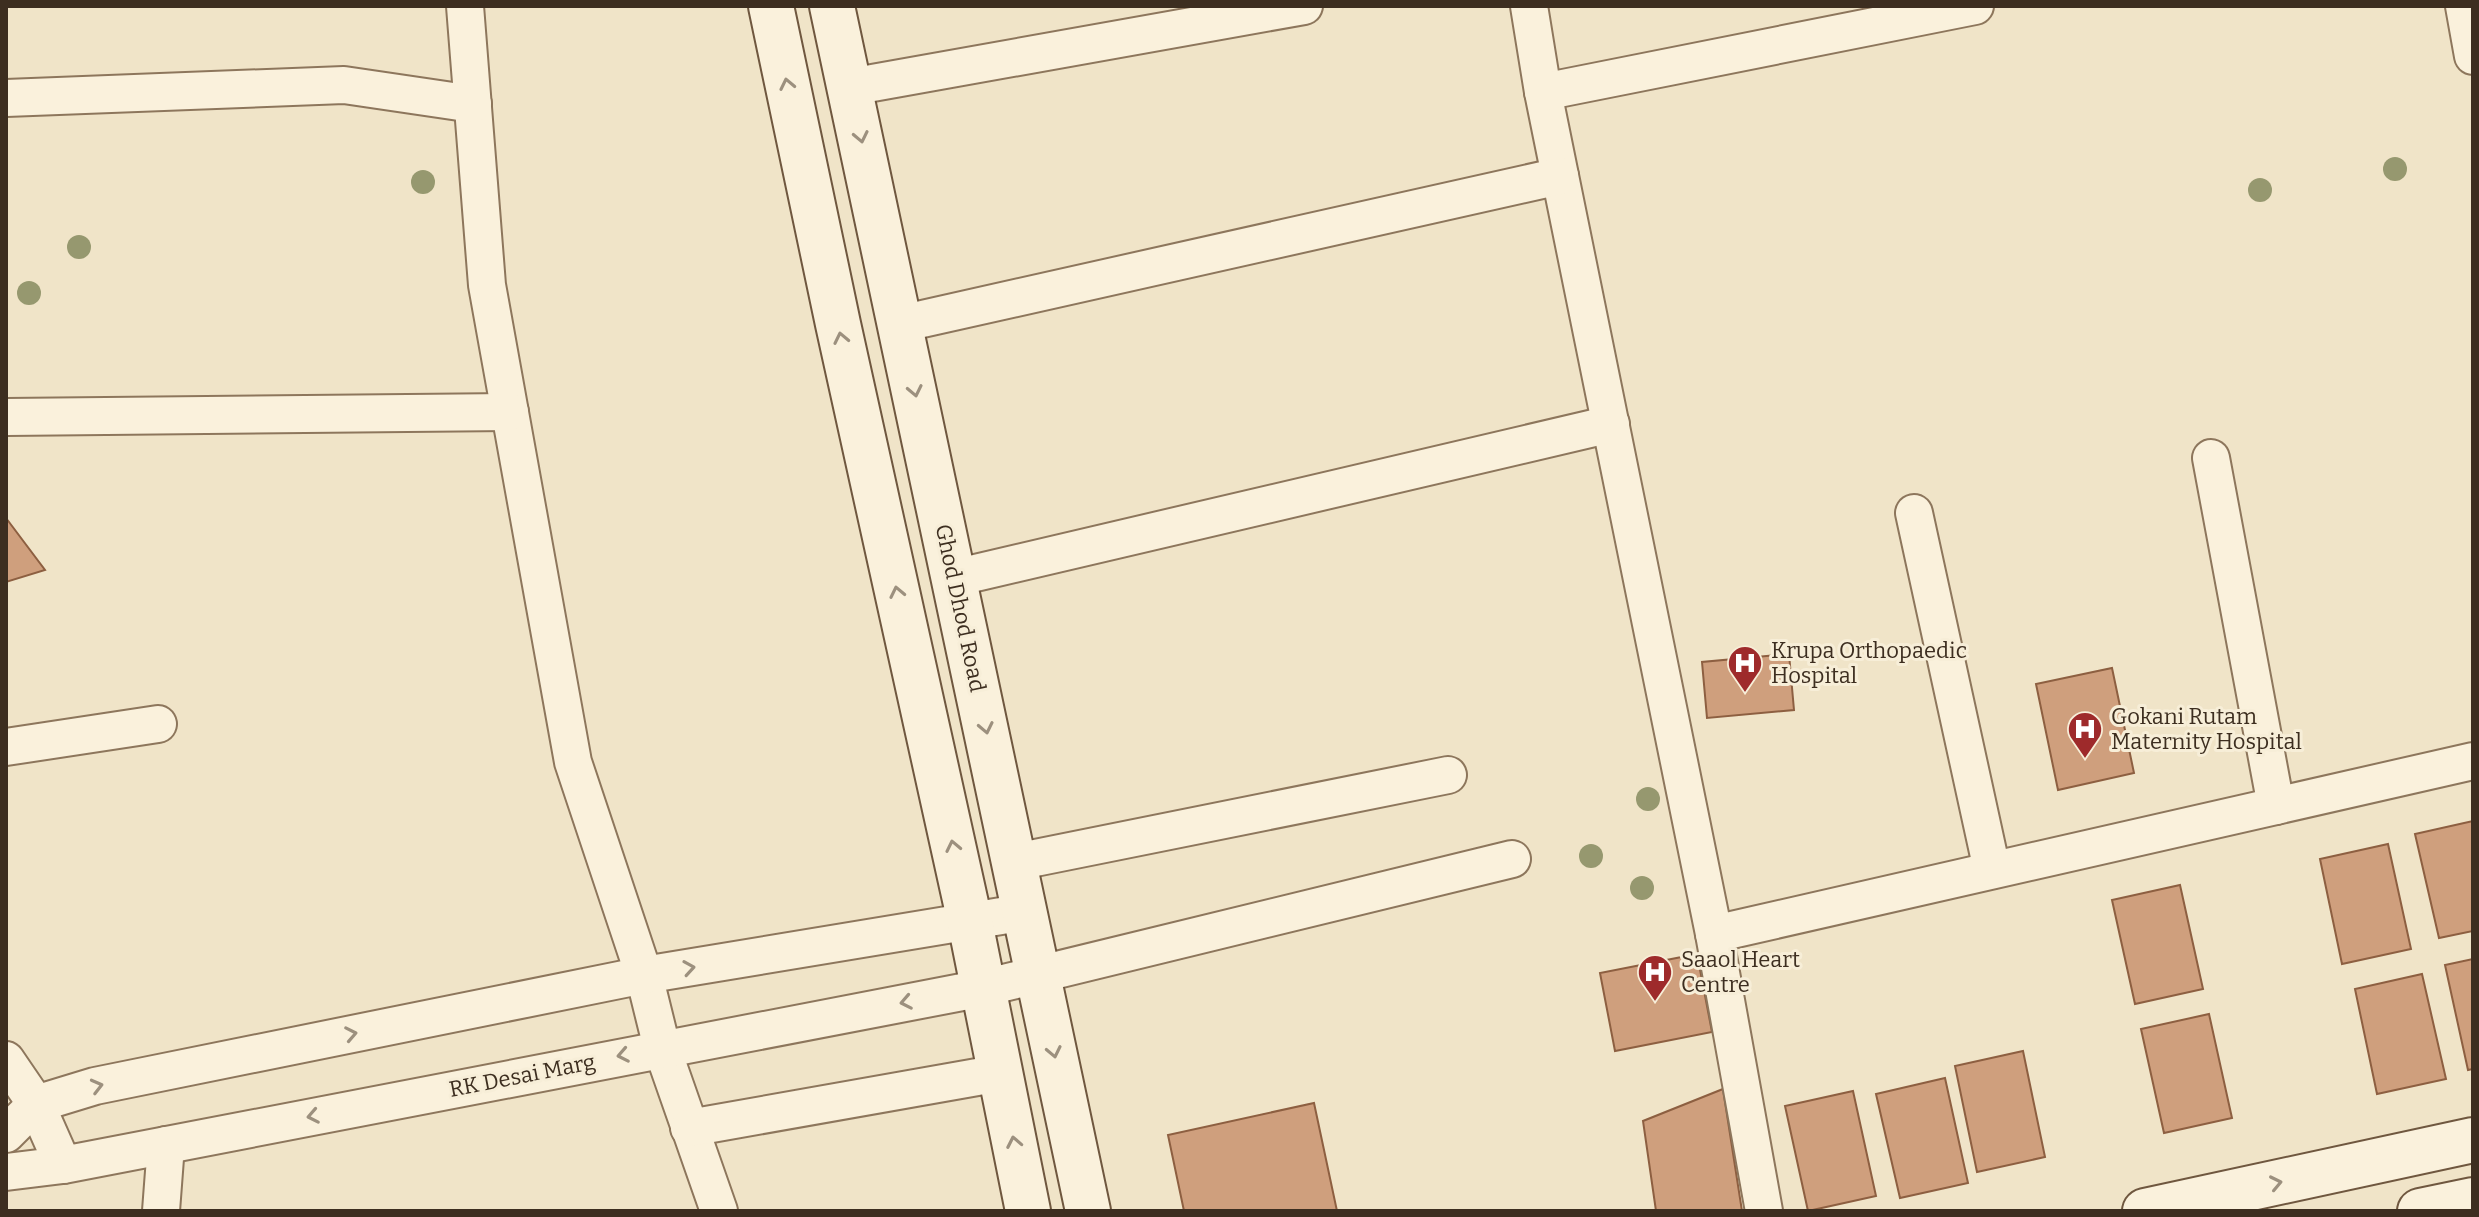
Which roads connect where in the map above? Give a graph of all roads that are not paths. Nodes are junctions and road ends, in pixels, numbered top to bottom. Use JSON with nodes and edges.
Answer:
{"nodes":[{"id":1,"x":465,"y":6,"type":"edge"},
{"id":2,"x":771,"y":6,"type":"edge"},
{"id":3,"x":832,"y":6,"type":"edge"},
{"id":4,"x":1529,"y":6,"type":"edge"},
{"id":5,"x":2464,"y":6,"type":"edge"},
{"id":6,"x":1969,"y":7,"type":"edge"},
{"id":7,"x":1287,"y":8,"type":"edge"},
{"id":8,"x":2473,"y":56,"type":"edge"},
{"id":9,"x":850,"y":87,"type":"junction"},
{"id":10,"x":1543,"y":92,"type":"junction"},
{"id":11,"x":6,"y":98,"type":"edge"},
{"id":12,"x":473,"y":104,"type":"junction"},
{"id":13,"x":1560,"y":176,"type":"junction"},
{"id":14,"x":900,"y":324,"type":"junction"},
{"id":15,"x":510,"y":412,"type":"junction"},
{"id":16,"x":6,"y":417,"type":"edge"},
{"id":17,"x":1611,"y":424,"type":"junction"},
{"id":18,"x":2211,"y":458,"type":"dead end"},
{"id":19,"x":1914,"y":513,"type":"dead end"},
{"id":20,"x":954,"y":578,"type":"junction"},
{"id":21,"x":158,"y":724,"type":"dead end"},
{"id":22,"x":6,"y":747,"type":"edge"},
{"id":23,"x":2473,"y":761,"type":"edge"},
{"id":24,"x":1448,"y":775,"type":"dead end"},
{"id":25,"x":2276,"y":806,"type":"junction"},
{"id":26,"x":1512,"y":859,"type":"dead end"},
{"id":27,"x":1015,"y":862,"type":"junction"},
{"id":28,"x":1992,"y":870,"type":"junction"},
{"id":29,"x":1025,"y":912,"type":"junction"},
{"id":30,"x":970,"y":922,"type":"junction"},
{"id":31,"x":1714,"y":934,"type":"junction"},
{"id":32,"x":644,"y":975,"type":"junction"},
{"id":33,"x":1038,"y":976,"type":"junction"},
{"id":34,"x":983,"y":988,"type":"junction"},
{"id":35,"x":662,"y":1048,"type":"junction"},
{"id":36,"x":6,"y":1060,"type":"edge"},
{"id":37,"x":1000,"y":1073,"type":"junction"},
{"id":38,"x":36,"y":1104,"type":"junction"},
{"id":39,"x":689,"y":1128,"type":"junction"},
{"id":40,"x":6,"y":1134,"type":"edge"},
{"id":41,"x":2473,"y":1140,"type":"edge"},
{"id":42,"x":166,"y":1145,"type":"junction"},
{"id":43,"x":63,"y":1165,"type":"junction"},
{"id":44,"x":6,"y":1172,"type":"edge"},
{"id":45,"x":2473,"y":1200,"type":"edge"},
{"id":46,"x":2219,"y":1203,"type":"edge"},
{"id":47,"x":161,"y":1211,"type":"edge"},
{"id":48,"x":719,"y":1211,"type":"edge"},
{"id":49,"x":1028,"y":1211,"type":"edge"},
{"id":50,"x":1088,"y":1211,"type":"edge"},
{"id":51,"x":1764,"y":1211,"type":"edge"},
{"id":52,"x":2145,"y":1211,"type":"edge"},
{"id":53,"x":2420,"y":1211,"type":"edge"}],
"edges":[{"from":1,"to":12,"type":"street"},
{"from":30,"to":2,"type":"main road","one_way":true},
{"from":3,"to":9,"type":"main road","name":"Ghod Dhod Road"},
{"from":4,"to":10,"type":"street"},
{"from":5,"to":8,"type":"street"},
{"from":6,"to":10,"type":"street"},
{"from":7,"to":9,"type":"street"},
{"from":9,"to":14,"type":"main road","name":"Ghod Dhod Road","one_way":true},
{"from":10,"to":13,"type":"street"},
{"from":11,"to":12,"type":"street"},
{"from":12,"to":15,"type":"street"},
{"from":13,"to":14,"type":"street"},
{"from":13,"to":17,"type":"street"},
{"from":14,"to":20,"type":"main road","name":"Ghod Dhod Road","one_way":true},
{"from":15,"to":16,"type":"street"},
{"from":15,"to":32,"type":"street"},
{"from":17,"to":20,"type":"street"},
{"from":17,"to":31,"type":"street"},
{"from":18,"to":25,"type":"street"},
{"from":19,"to":28,"type":"street"},
{"from":20,"to":27,"type":"main road","name":"Ghod Dhod Road","one_way":true},
{"from":21,"to":22,"type":"street"},
{"from":23,"to":25,"type":"street"},
{"from":24,"to":27,"type":"street"},
{"from":25,"to":28,"type":"street"},
{"from":26,"to":33,"type":"street","name":"RK Desai Marg"},
{"from":27,"to":29,"type":"main road","name":"Ghod Dhod Road"},
{"from":28,"to":31,"type":"street"},
{"from":29,"to":30,"type":"street"},
{"from":29,"to":33,"type":"main road","name":"Ghod Dhod Road"},
{"from":32,"to":30,"type":"street","one_way":true},
{"from":30,"to":34,"type":"main road"},
{"from":31,"to":51,"type":"street"},
{"from":32,"to":35,"type":"street"},
{"from":38,"to":32,"type":"street","one_way":true},
{"from":33,"to":34,"type":"street","name":"RK Desai Marg"},
{"from":33,"to":50,"type":"main road","name":"Ghod Dhod Road","one_way":true},
{"from":34,"to":35,"type":"street","name":"RK Desai Marg","one_way":true},
{"from":34,"to":37,"type":"main road"},
{"from":35,"to":39,"type":"street"},
{"from":35,"to":42,"type":"street","name":"RK Desai Marg","one_way":true},
{"from":36,"to":38,"type":"street"},
{"from":37,"to":39,"type":"street"},
{"from":49,"to":37,"type":"main road","one_way":true},
{"from":38,"to":40,"type":"street"},
{"from":38,"to":43,"type":"street"},
{"from":39,"to":48,"type":"street"},
{"from":46,"to":41,"type":"main road","one_way":true},
{"from":42,"to":43,"type":"street","name":"RK Desai Marg"},
{"from":42,"to":47,"type":"street"},
{"from":43,"to":44,"type":"street","name":"RK Desai Marg"},
{"from":45,"to":53,"type":"main road"},
{"from":46,"to":52,"type":"main road"}]}
